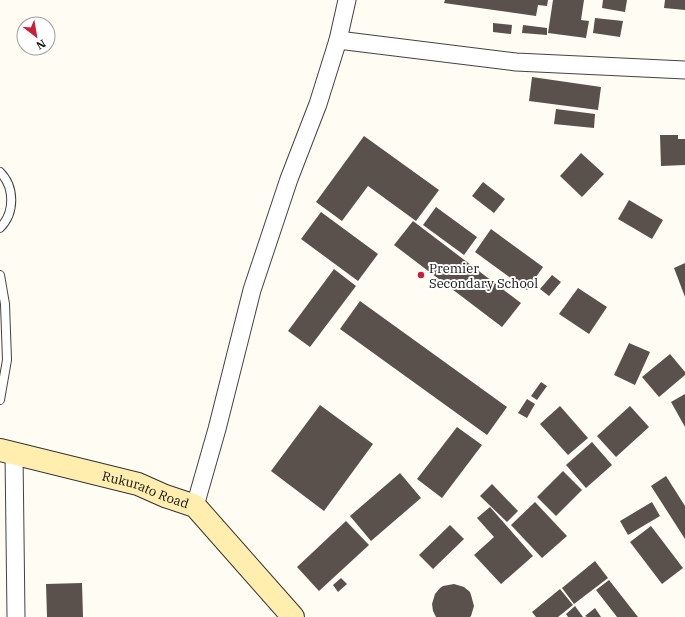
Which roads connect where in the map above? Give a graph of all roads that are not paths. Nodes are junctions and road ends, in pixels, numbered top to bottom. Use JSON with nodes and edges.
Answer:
{"nodes":[{"id":1,"x":347,"y":0,"type":"edge"},
{"id":2,"x":338,"y":40,"type":"junction"},
{"id":3,"x":685,"y":70,"type":"edge"},
{"id":4,"x":0,"y":172,"type":"edge"},
{"id":5,"x":0,"y":228,"type":"edge"},
{"id":6,"x":0,"y":275,"type":"edge"},
{"id":7,"x":0,"y":400,"type":"edge"},
{"id":8,"x":7,"y":451,"type":"edge"},
{"id":9,"x":195,"y":506,"type":"junction"},
{"id":10,"x":16,"y":617,"type":"edge"},
{"id":11,"x":292,"y":617,"type":"edge"}],
"edges":[{"from":1,"to":2,"type":"street"},
{"from":2,"to":3,"type":"street"},
{"from":2,"to":9,"type":"street"},
{"from":4,"to":5,"type":"lane"},
{"from":6,"to":7,"type":"lane"},
{"from":8,"to":9,"type":"street","name":"Rukurato Road"},
{"from":8,"to":10,"type":"street"},
{"from":9,"to":11,"type":"street","name":"Rukurato Road"}]}
